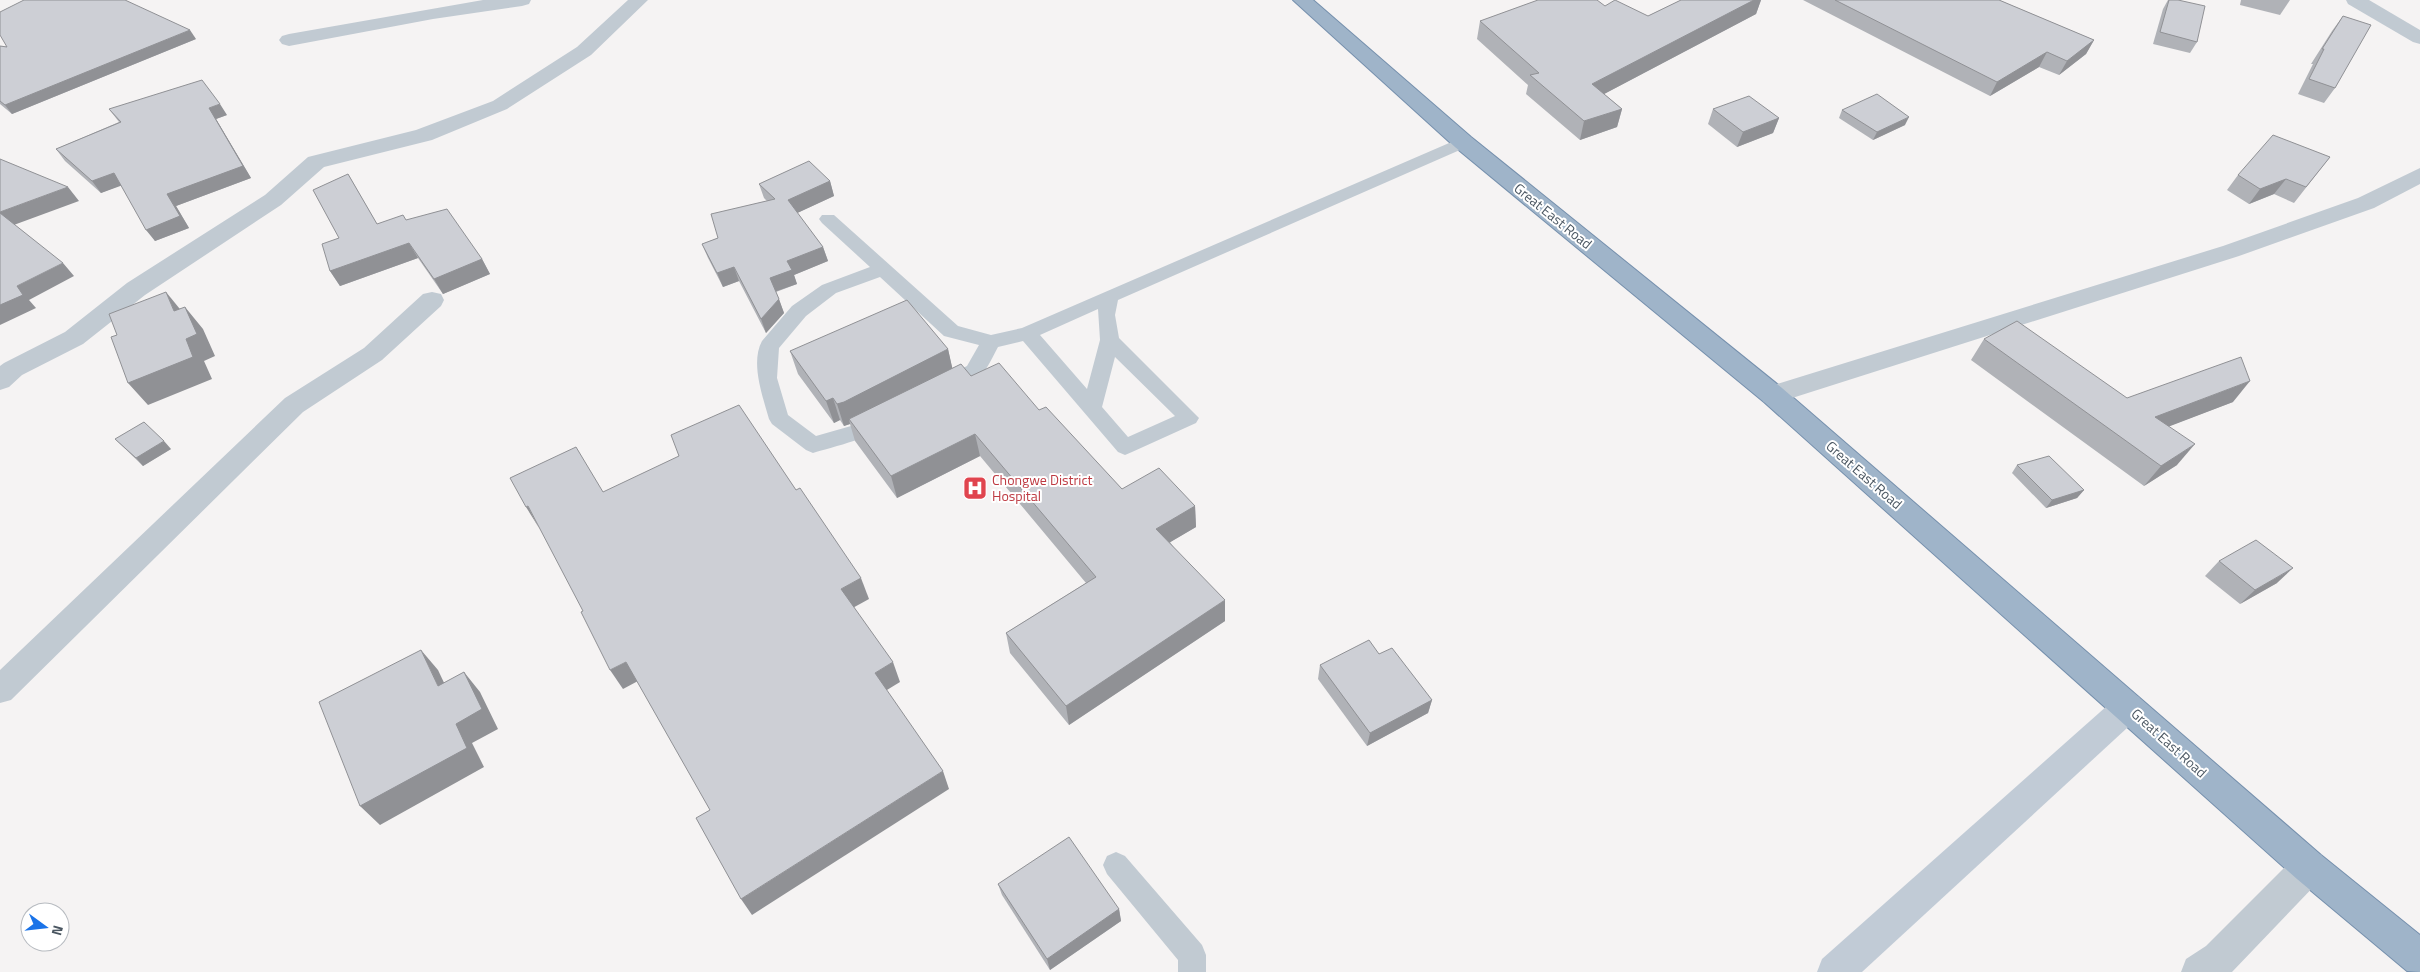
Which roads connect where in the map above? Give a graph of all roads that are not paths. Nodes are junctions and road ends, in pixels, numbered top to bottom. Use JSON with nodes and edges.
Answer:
{"nodes":[{"id":1,"x":522,"y":0,"type":"edge"},
{"id":2,"x":639,"y":0,"type":"edge"},
{"id":3,"x":1302,"y":0,"type":"edge"},
{"id":4,"x":2355,"y":0,"type":"edge"},
{"id":5,"x":2420,"y":38,"type":"edge"},
{"id":6,"x":290,"y":40,"type":"dead end"},
{"id":7,"x":1463,"y":142,"type":"junction"},
{"id":8,"x":2420,"y":175,"type":"edge"},
{"id":9,"x":828,"y":220,"type":"dead end"},
{"id":10,"x":883,"y":269,"type":"junction"},
{"id":11,"x":1110,"y":295,"type":"junction"},
{"id":12,"x":432,"y":300,"type":"dead end"},
{"id":13,"x":1027,"y":332,"type":"junction"},
{"id":14,"x":1110,"y":340,"type":"junction"},
{"id":15,"x":990,"y":342,"type":"junction"},
{"id":16,"x":0,"y":380,"type":"edge"},
{"id":17,"x":1773,"y":395,"type":"junction"},
{"id":18,"x":924,"y":396,"type":"edge"},
{"id":19,"x":1092,"y":408,"type":"junction"},
{"id":20,"x":899,"y":409,"type":"edge"},
{"id":21,"x":0,"y":690,"type":"edge"},
{"id":22,"x":2128,"y":707,"type":"junction"},
{"id":23,"x":1116,"y":865,"type":"dead end"},
{"id":24,"x":2309,"y":867,"type":"junction"},
{"id":25,"x":2420,"y":958,"type":"edge"},
{"id":26,"x":1192,"y":972,"type":"edge"},
{"id":27,"x":1835,"y":972,"type":"edge"},
{"id":28,"x":2199,"y":972,"type":"edge"}],
"edges":[{"from":1,"to":6,"type":"street"},
{"from":2,"to":16,"type":"street"},
{"from":3,"to":7,"type":"highway","name":"Great East Road"},
{"from":4,"to":5,"type":"street"},
{"from":7,"to":11,"type":"lane"},
{"from":7,"to":17,"type":"highway","name":"Great East Road"},
{"from":8,"to":17,"type":"street"},
{"from":9,"to":10,"type":"lane"},
{"from":10,"to":15,"type":"lane"},
{"from":10,"to":20,"type":"lane"},
{"from":11,"to":13,"type":"lane"},
{"from":11,"to":14,"type":"lane"},
{"from":12,"to":21,"type":"street"},
{"from":13,"to":15,"type":"lane"},
{"from":13,"to":19,"type":"lane"},
{"from":14,"to":19,"type":"lane"},
{"from":14,"to":19,"type":"lane"},
{"from":15,"to":18,"type":"lane"},
{"from":17,"to":22,"type":"highway","name":"Great East Road"},
{"from":22,"to":24,"type":"highway","name":"Great East Road"},
{"from":22,"to":27,"type":"main road"},
{"from":23,"to":26,"type":"lane"},
{"from":24,"to":25,"type":"highway","name":"Great East Road"},
{"from":24,"to":28,"type":"street"}]}
